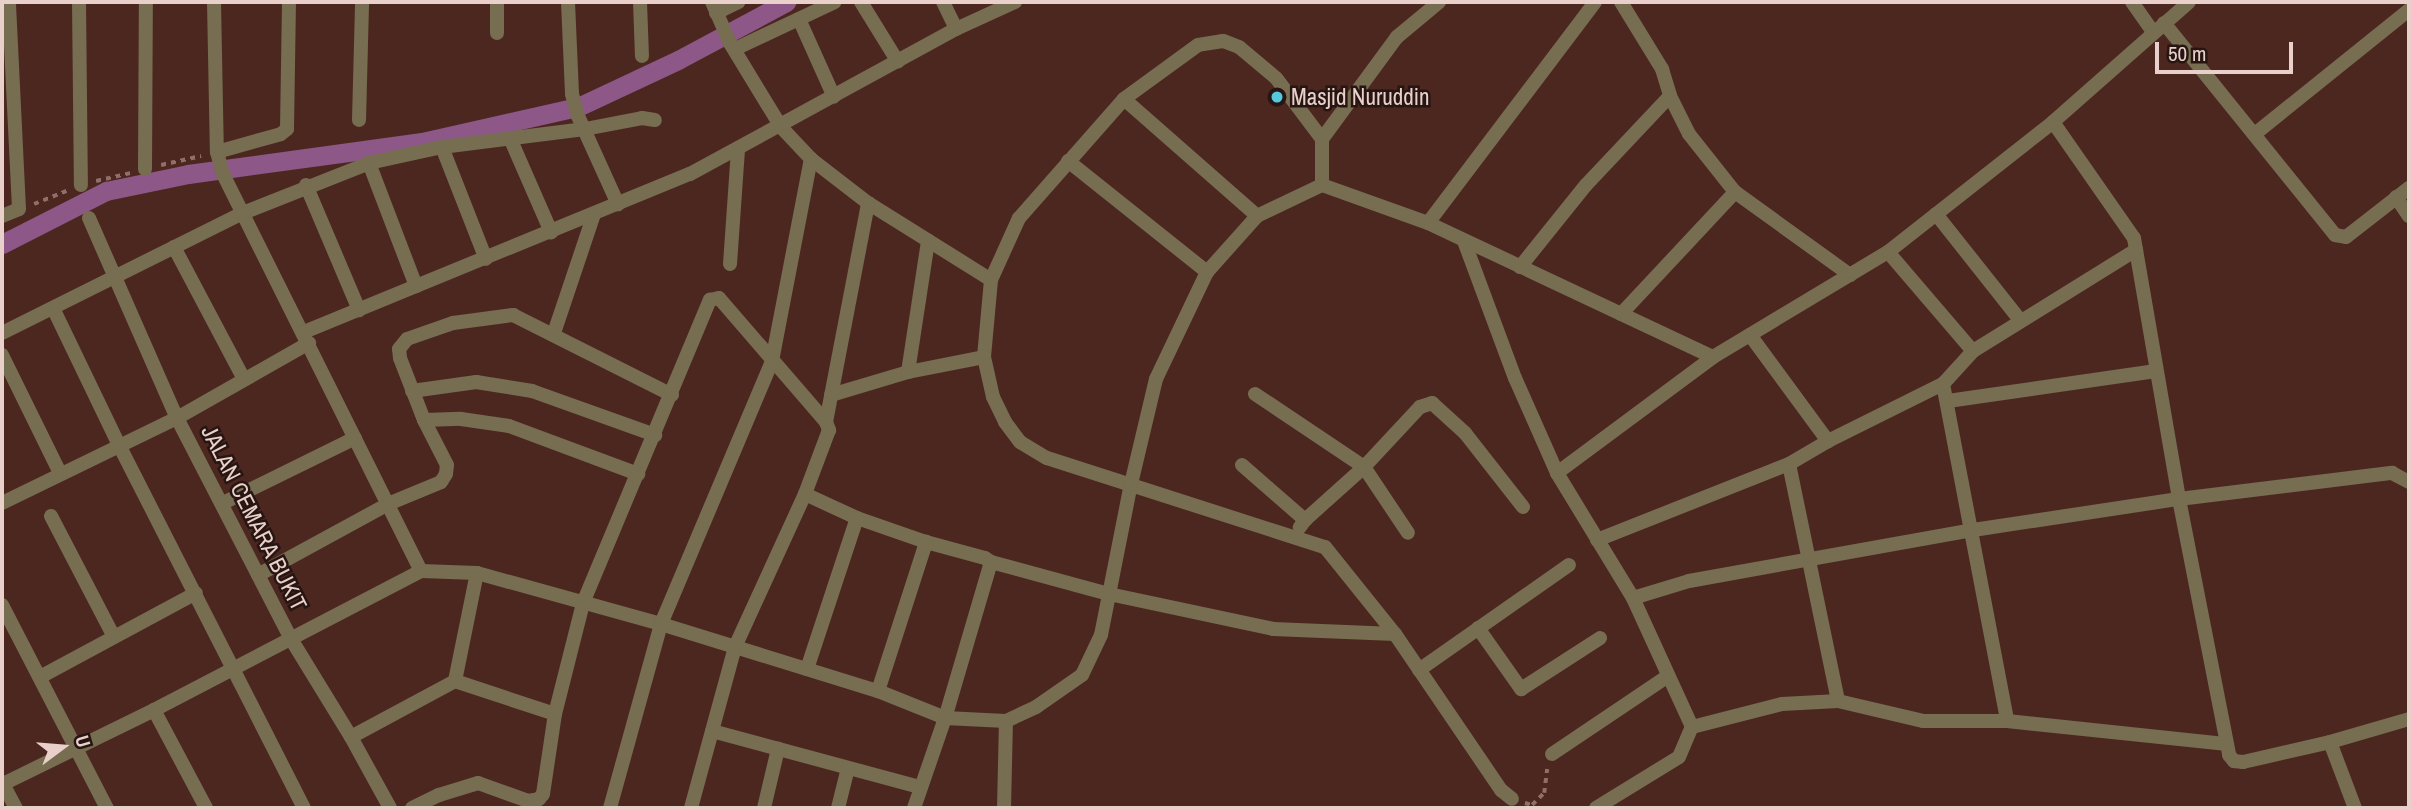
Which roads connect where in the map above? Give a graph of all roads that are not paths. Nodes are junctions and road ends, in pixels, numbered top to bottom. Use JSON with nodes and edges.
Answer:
{"nodes":[{"id":1,"x":9,"y":2,"type":"edge"},
{"id":2,"x":79,"y":2,"type":"edge"},
{"id":3,"x":146,"y":2,"type":"edge"},
{"id":4,"x":214,"y":2,"type":"edge"},
{"id":5,"x":289,"y":2,"type":"edge"},
{"id":6,"x":362,"y":2,"type":"edge"},
{"id":7,"x":497,"y":2,"type":"edge"},
{"id":8,"x":568,"y":2,"type":"edge"},
{"id":9,"x":640,"y":2,"type":"edge"},
{"id":10,"x":739,"y":2,"type":"edge"},
{"id":11,"x":835,"y":2,"type":"edge"},
{"id":12,"x":861,"y":2,"type":"edge"},
{"id":13,"x":943,"y":2,"type":"edge"},
{"id":14,"x":1015,"y":2,"type":"edge"},
{"id":15,"x":1439,"y":2,"type":"edge"},
{"id":16,"x":1595,"y":2,"type":"edge"},
{"id":17,"x":1621,"y":2,"type":"edge"},
{"id":18,"x":2132,"y":2,"type":"edge"},
{"id":19,"x":2188,"y":2,"type":"edge"},
{"id":20,"x":2409,"y":10,"type":"edge"},
{"id":21,"x":716,"y":13,"type":"edge"},
{"id":22,"x":799,"y":19,"type":"junction"},
{"id":23,"x":2158,"y":27,"type":"junction"},
{"id":24,"x":956,"y":29,"type":"junction"},
{"id":25,"x":497,"y":33,"type":"dead end"},
{"id":26,"x":732,"y":46,"type":"junction"},
{"id":27,"x":642,"y":56,"type":"dead end"},
{"id":28,"x":898,"y":62,"type":"junction"},
{"id":29,"x":1670,"y":96,"type":"junction"},
{"id":30,"x":834,"y":97,"type":"junction"},
{"id":31,"x":1124,"y":99,"type":"junction"},
{"id":32,"x":359,"y":120,"type":"dead end"},
{"id":33,"x":654,"y":120,"type":"dead end"},
{"id":34,"x":2053,"y":122,"type":"junction"},
{"id":35,"x":780,"y":127,"type":"junction"},
{"id":36,"x":585,"y":129,"type":"junction"},
{"id":37,"x":2256,"y":133,"type":"junction"},
{"id":38,"x":510,"y":138,"type":"junction"},
{"id":39,"x":1322,"y":139,"type":"junction"},
{"id":40,"x":442,"y":147,"type":"junction"},
{"id":41,"x":738,"y":149,"type":"junction"},
{"id":42,"x":811,"y":159,"type":"junction"},
{"id":43,"x":220,"y":162,"type":"junction"},
{"id":44,"x":1069,"y":162,"type":"junction"},
{"id":45,"x":369,"y":163,"type":"junction"},
{"id":46,"x":145,"y":169,"type":"road end"},
{"id":47,"x":81,"y":185,"type":"dead end"},
{"id":48,"x":306,"y":185,"type":"junction"},
{"id":49,"x":1322,"y":185,"type":"junction"},
{"id":50,"x":2409,"y":188,"type":"edge"},
{"id":51,"x":1735,"y":192,"type":"junction"},
{"id":52,"x":2396,"y":197,"type":"junction"},
{"id":53,"x":868,"y":203,"type":"junction"},
{"id":54,"x":618,"y":204,"type":"junction"},
{"id":55,"x":243,"y":213,"type":"junction"},
{"id":56,"x":594,"y":214,"type":"junction"},
{"id":57,"x":1936,"y":214,"type":"junction"},
{"id":58,"x":2,"y":216,"type":"edge"},
{"id":59,"x":1257,"y":216,"type":"junction"},
{"id":60,"x":2409,"y":216,"type":"edge"},
{"id":61,"x":89,"y":218,"type":"dead end"},
{"id":62,"x":1428,"y":223,"type":"junction"},
{"id":63,"x":551,"y":232,"type":"junction"},
{"id":64,"x":928,"y":241,"type":"junction"},
{"id":65,"x":1464,"y":241,"type":"junction"},
{"id":66,"x":174,"y":247,"type":"junction"},
{"id":67,"x":2136,"y":250,"type":"junction"},
{"id":68,"x":1888,"y":252,"type":"junction"},
{"id":69,"x":486,"y":259,"type":"junction"},
{"id":70,"x":730,"y":264,"type":"dead end"},
{"id":71,"x":1520,"y":267,"type":"junction"},
{"id":72,"x":1206,"y":272,"type":"junction"},
{"id":73,"x":1850,"y":275,"type":"junction"},
{"id":74,"x":114,"y":279,"type":"junction"},
{"id":75,"x":991,"y":280,"type":"junction"},
{"id":76,"x":416,"y":286,"type":"junction"},
{"id":77,"x":53,"y":308,"type":"junction"},
{"id":78,"x":359,"y":310,"type":"junction"},
{"id":79,"x":1621,"y":314,"type":"junction"},
{"id":80,"x":2020,"y":320,"type":"junction"},
{"id":81,"x":2,"y":333,"type":"edge"},
{"id":82,"x":554,"y":333,"type":"junction"},
{"id":83,"x":1750,"y":335,"type":"junction"},
{"id":84,"x":307,"y":338,"type":"junction"},
{"id":85,"x":1973,"y":351,"type":"junction"},
{"id":86,"x":2,"y":355,"type":"edge"},
{"id":87,"x":984,"y":357,"type":"junction"},
{"id":88,"x":1713,"y":357,"type":"junction"},
{"id":89,"x":772,"y":361,"type":"junction"},
{"id":90,"x":2156,"y":371,"type":"junction"},
{"id":91,"x":908,"y":372,"type":"junction"},
{"id":92,"x":244,"y":379,"type":"junction"},
{"id":93,"x":1943,"y":384,"type":"junction"},
{"id":94,"x":412,"y":391,"type":"junction"},
{"id":95,"x":1255,"y":394,"type":"dead end"},
{"id":96,"x":672,"y":395,"type":"junction"},
{"id":97,"x":831,"y":396,"type":"junction"},
{"id":98,"x":1948,"y":401,"type":"junction"},
{"id":99,"x":177,"y":418,"type":"junction"},
{"id":100,"x":424,"y":420,"type":"junction"},
{"id":101,"x":826,"y":422,"type":"junction"},
{"id":102,"x":655,"y":435,"type":"junction"},
{"id":103,"x":355,"y":438,"type":"junction"},
{"id":104,"x":1828,"y":441,"type":"junction"},
{"id":105,"x":120,"y":447,"type":"junction"},
{"id":106,"x":1789,"y":464,"type":"junction"},
{"id":107,"x":1242,"y":465,"type":"dead end"},
{"id":108,"x":1364,"y":467,"type":"junction"},
{"id":109,"x":60,"y":473,"type":"junction"},
{"id":110,"x":1557,"y":473,"type":"junction"},
{"id":111,"x":638,"y":474,"type":"junction"},
{"id":112,"x":2409,"y":482,"type":"edge"},
{"id":113,"x":1131,"y":484,"type":"junction"},
{"id":114,"x":805,"y":494,"type":"junction"},
{"id":115,"x":2179,"y":499,"type":"junction"},
{"id":116,"x":2,"y":503,"type":"edge"},
{"id":117,"x":223,"y":503,"type":"junction"},
{"id":118,"x":388,"y":504,"type":"junction"},
{"id":119,"x":1524,"y":507,"type":"dead end"},
{"id":120,"x":51,"y":516,"type":"dead end"},
{"id":121,"x":858,"y":518,"type":"junction"},
{"id":122,"x":1304,"y":520,"type":"junction"},
{"id":123,"x":1973,"y":530,"type":"junction"},
{"id":124,"x":1408,"y":533,"type":"dead end"},
{"id":125,"x":1294,"y":537,"type":"junction"},
{"id":126,"x":1598,"y":540,"type":"junction"},
{"id":127,"x":926,"y":542,"type":"junction"},
{"id":128,"x":1806,"y":560,"type":"junction"},
{"id":129,"x":991,"y":562,"type":"junction"},
{"id":130,"x":1569,"y":565,"type":"dead end"},
{"id":131,"x":421,"y":570,"type":"junction"},
{"id":132,"x":477,"y":573,"type":"junction"},
{"id":133,"x":258,"y":575,"type":"junction"},
{"id":134,"x":196,"y":593,"type":"junction"},
{"id":135,"x":1109,"y":594,"type":"junction"},
{"id":136,"x":1633,"y":598,"type":"junction"},
{"id":137,"x":583,"y":603,"type":"junction"},
{"id":138,"x":2,"y":605,"type":"edge"},
{"id":139,"x":661,"y":624,"type":"junction"},
{"id":140,"x":1478,"y":628,"type":"junction"},
{"id":141,"x":1395,"y":634,"type":"junction"},
{"id":142,"x":114,"y":637,"type":"junction"},
{"id":143,"x":1600,"y":638,"type":"dead end"},
{"id":144,"x":291,"y":639,"type":"junction"},
{"id":145,"x":735,"y":647,"type":"junction"},
{"id":146,"x":234,"y":668,"type":"junction"},
{"id":147,"x":807,"y":669,"type":"junction"},
{"id":148,"x":1419,"y":670,"type":"junction"},
{"id":149,"x":1668,"y":676,"type":"junction"},
{"id":150,"x":40,"y":677,"type":"junction"},
{"id":151,"x":455,"y":681,"type":"junction"},
{"id":152,"x":878,"y":691,"type":"junction"},
{"id":153,"x":1838,"y":701,"type":"junction"},
{"id":154,"x":154,"y":710,"type":"junction"},
{"id":155,"x":555,"y":714,"type":"junction"},
{"id":156,"x":945,"y":718,"type":"junction"},
{"id":157,"x":2409,"y":719,"type":"edge"},
{"id":158,"x":2007,"y":720,"type":"junction"},
{"id":159,"x":1006,"y":721,"type":"junction"},
{"id":160,"x":1692,"y":727,"type":"junction"},
{"id":161,"x":712,"y":732,"type":"junction"},
{"id":162,"x":351,"y":737,"type":"junction"},
{"id":163,"x":2330,"y":742,"type":"junction"},
{"id":164,"x":2225,"y":744,"type":"junction"},
{"id":165,"x":76,"y":748,"type":"junction"},
{"id":166,"x":778,"y":749,"type":"junction"},
{"id":167,"x":1552,"y":754,"type":"road end"},
{"id":168,"x":848,"y":768,"type":"junction"},
{"id":169,"x":2,"y":783,"type":"edge"},
{"id":170,"x":919,"y":787,"type":"junction"},
{"id":171,"x":1512,"y":799,"type":"road end"},
{"id":172,"x":1003,"y":806,"type":"edge"},
{"id":173,"x":16,"y":808,"type":"edge"},
{"id":174,"x":107,"y":808,"type":"edge"},
{"id":175,"x":206,"y":808,"type":"edge"},
{"id":176,"x":304,"y":808,"type":"edge"},
{"id":177,"x":390,"y":808,"type":"edge"},
{"id":178,"x":412,"y":808,"type":"edge"},
{"id":179,"x":610,"y":808,"type":"edge"},
{"id":180,"x":691,"y":808,"type":"edge"},
{"id":181,"x":764,"y":808,"type":"edge"},
{"id":182,"x":838,"y":808,"type":"edge"},
{"id":183,"x":914,"y":808,"type":"edge"},
{"id":184,"x":1596,"y":808,"type":"edge"},
{"id":185,"x":2355,"y":808,"type":"edge"}],
"edges":[{"from":1,"to":58,"type":"street"},
{"from":2,"to":47,"type":"street"},
{"from":3,"to":46,"type":"street"},
{"from":4,"to":43,"type":"street"},
{"from":5,"to":43,"type":"street"},
{"from":6,"to":32,"type":"street"},
{"from":7,"to":25,"type":"street"},
{"from":8,"to":36,"type":"street"},
{"from":9,"to":27,"type":"street"},
{"from":10,"to":21,"type":"street"},
{"from":11,"to":22,"type":"street"},
{"from":12,"to":28,"type":"street"},
{"from":13,"to":24,"type":"street"},
{"from":14,"to":24,"type":"street"},
{"from":15,"to":39,"type":"street"},
{"from":16,"to":62,"type":"street"},
{"from":17,"to":29,"type":"street"},
{"from":18,"to":23,"type":"street"},
{"from":19,"to":23,"type":"street"},
{"from":20,"to":37,"type":"street"},
{"from":21,"to":26,"type":"street"},
{"from":22,"to":26,"type":"street"},
{"from":22,"to":30,"type":"street"},
{"from":23,"to":34,"type":"street"},
{"from":23,"to":37,"type":"street"},
{"from":24,"to":28,"type":"street"},
{"from":26,"to":35,"type":"street"},
{"from":28,"to":30,"type":"street"},
{"from":29,"to":51,"type":"street"},
{"from":29,"to":71,"type":"street"},
{"from":30,"to":35,"type":"street"},
{"from":31,"to":39,"type":"street"},
{"from":31,"to":44,"type":"street"},
{"from":31,"to":59,"type":"street"},
{"from":33,"to":36,"type":"street"},
{"from":34,"to":57,"type":"street"},
{"from":34,"to":67,"type":"street"},
{"from":35,"to":41,"type":"street"},
{"from":35,"to":42,"type":"street"},
{"from":36,"to":38,"type":"street"},
{"from":36,"to":54,"type":"street"},
{"from":37,"to":52,"type":"street"},
{"from":38,"to":40,"type":"street"},
{"from":38,"to":63,"type":"street"},
{"from":39,"to":49,"type":"street"},
{"from":40,"to":45,"type":"street"},
{"from":40,"to":69,"type":"street"},
{"from":41,"to":54,"type":"street"},
{"from":41,"to":70,"type":"street"},
{"from":42,"to":53,"type":"street"},
{"from":42,"to":89,"type":"street"},
{"from":43,"to":55,"type":"street"},
{"from":44,"to":72,"type":"street"},
{"from":44,"to":75,"type":"street"},
{"from":45,"to":48,"type":"street"},
{"from":45,"to":76,"type":"street"},
{"from":48,"to":55,"type":"street"},
{"from":48,"to":78,"type":"street"},
{"from":49,"to":59,"type":"street"},
{"from":49,"to":62,"type":"street"},
{"from":50,"to":52,"type":"street"},
{"from":51,"to":73,"type":"street"},
{"from":51,"to":79,"type":"street"},
{"from":52,"to":60,"type":"street"},
{"from":53,"to":64,"type":"street"},
{"from":53,"to":97,"type":"street"},
{"from":54,"to":56,"type":"street"},
{"from":55,"to":66,"type":"street"},
{"from":55,"to":84,"type":"street"},
{"from":56,"to":63,"type":"street"},
{"from":56,"to":82,"type":"street"},
{"from":57,"to":68,"type":"street"},
{"from":57,"to":80,"type":"street"},
{"from":59,"to":72,"type":"street"},
{"from":61,"to":74,"type":"street","name":"JALAN CEMARA BUKIT"},
{"from":62,"to":65,"type":"street"},
{"from":63,"to":69,"type":"street"},
{"from":64,"to":75,"type":"street"},
{"from":64,"to":91,"type":"street"},
{"from":65,"to":71,"type":"street"},
{"from":65,"to":110,"type":"street"},
{"from":66,"to":74,"type":"street"},
{"from":66,"to":92,"type":"street"},
{"from":67,"to":80,"type":"street"},
{"from":67,"to":90,"type":"street"},
{"from":68,"to":73,"type":"street"},
{"from":68,"to":85,"type":"street"},
{"from":69,"to":76,"type":"street"},
{"from":71,"to":79,"type":"street"},
{"from":72,"to":113,"type":"street"},
{"from":73,"to":83,"type":"street"},
{"from":74,"to":77,"type":"street"},
{"from":74,"to":99,"type":"street","name":"JALAN CEMARA BUKIT"},
{"from":75,"to":87,"type":"street"},
{"from":76,"to":78,"type":"street"},
{"from":77,"to":81,"type":"street"},
{"from":77,"to":105,"type":"street"},
{"from":78,"to":84,"type":"street"},
{"from":79,"to":88,"type":"street"},
{"from":80,"to":85,"type":"street"},
{"from":82,"to":94,"type":"street"},
{"from":82,"to":96,"type":"street"},
{"from":83,"to":88,"type":"street"},
{"from":83,"to":104,"type":"street"},
{"from":84,"to":92,"type":"street"},
{"from":84,"to":103,"type":"street"},
{"from":85,"to":93,"type":"street"},
{"from":86,"to":109,"type":"street"},
{"from":87,"to":91,"type":"street"},
{"from":87,"to":113,"type":"street"},
{"from":88,"to":110,"type":"street"},
{"from":89,"to":96,"type":"street"},
{"from":89,"to":101,"type":"street"},
{"from":89,"to":139,"type":"street"},
{"from":90,"to":98,"type":"street"},
{"from":90,"to":115,"type":"street"},
{"from":91,"to":97,"type":"street"},
{"from":92,"to":99,"type":"street"},
{"from":93,"to":98,"type":"street"},
{"from":93,"to":104,"type":"street"},
{"from":94,"to":100,"type":"street"},
{"from":94,"to":102,"type":"street"},
{"from":95,"to":108,"type":"street"},
{"from":96,"to":102,"type":"street"},
{"from":97,"to":101,"type":"street"},
{"from":98,"to":123,"type":"street"},
{"from":99,"to":105,"type":"street"},
{"from":99,"to":117,"type":"street","name":"JALAN CEMARA BUKIT"},
{"from":100,"to":111,"type":"street"},
{"from":100,"to":118,"type":"street"},
{"from":101,"to":114,"type":"street"},
{"from":102,"to":111,"type":"street"},
{"from":103,"to":117,"type":"street"},
{"from":103,"to":118,"type":"street"},
{"from":104,"to":106,"type":"street"},
{"from":105,"to":109,"type":"street"},
{"from":105,"to":134,"type":"street"},
{"from":106,"to":126,"type":"street"},
{"from":106,"to":128,"type":"street"},
{"from":107,"to":122,"type":"street"},
{"from":108,"to":119,"type":"street"},
{"from":108,"to":122,"type":"street"},
{"from":108,"to":124,"type":"street"},
{"from":109,"to":116,"type":"street"},
{"from":110,"to":126,"type":"street"},
{"from":111,"to":137,"type":"street"},
{"from":112,"to":115,"type":"street"},
{"from":113,"to":125,"type":"street"},
{"from":113,"to":135,"type":"street"},
{"from":114,"to":121,"type":"street"},
{"from":114,"to":145,"type":"street"},
{"from":115,"to":123,"type":"street"},
{"from":115,"to":164,"type":"street"},
{"from":117,"to":133,"type":"street","name":"JALAN CEMARA BUKIT"},
{"from":118,"to":131,"type":"street"},
{"from":118,"to":133,"type":"street"},
{"from":120,"to":142,"type":"street"},
{"from":121,"to":127,"type":"street"},
{"from":121,"to":147,"type":"street"},
{"from":122,"to":125,"type":"street"},
{"from":123,"to":128,"type":"street"},
{"from":123,"to":158,"type":"street"},
{"from":125,"to":141,"type":"street"},
{"from":126,"to":136,"type":"street"},
{"from":127,"to":129,"type":"street"},
{"from":127,"to":152,"type":"street"},
{"from":128,"to":136,"type":"street"},
{"from":128,"to":153,"type":"street"},
{"from":129,"to":135,"type":"street"},
{"from":129,"to":156,"type":"street"},
{"from":130,"to":140,"type":"street"},
{"from":131,"to":132,"type":"street"},
{"from":131,"to":144,"type":"street"},
{"from":132,"to":137,"type":"street"},
{"from":132,"to":151,"type":"street"},
{"from":133,"to":144,"type":"street","name":"JALAN CEMARA BUKIT"},
{"from":134,"to":142,"type":"street"},
{"from":134,"to":146,"type":"street"},
{"from":135,"to":141,"type":"street"},
{"from":135,"to":159,"type":"street"},
{"from":136,"to":149,"type":"street"},
{"from":137,"to":139,"type":"street"},
{"from":137,"to":155,"type":"street"},
{"from":138,"to":150,"type":"street"},
{"from":139,"to":145,"type":"street"},
{"from":139,"to":179,"type":"street"},
{"from":140,"to":143,"type":"street"},
{"from":140,"to":148,"type":"street"},
{"from":141,"to":148,"type":"street"},
{"from":142,"to":150,"type":"street"},
{"from":144,"to":146,"type":"street"},
{"from":144,"to":162,"type":"street","name":"JALAN CEMARA BUKIT"},
{"from":145,"to":147,"type":"street"},
{"from":145,"to":161,"type":"street"},
{"from":146,"to":154,"type":"street"},
{"from":146,"to":176,"type":"street"},
{"from":147,"to":152,"type":"street"},
{"from":148,"to":171,"type":"street"},
{"from":149,"to":160,"type":"street"},
{"from":149,"to":167,"type":"street"},
{"from":150,"to":165,"type":"street"},
{"from":151,"to":155,"type":"street"},
{"from":151,"to":162,"type":"street"},
{"from":152,"to":156,"type":"street"},
{"from":153,"to":158,"type":"street"},
{"from":153,"to":160,"type":"street"},
{"from":154,"to":165,"type":"street"},
{"from":154,"to":175,"type":"street"},
{"from":155,"to":178,"type":"street"},
{"from":156,"to":159,"type":"street"},
{"from":156,"to":170,"type":"street"},
{"from":157,"to":163,"type":"street"},
{"from":158,"to":164,"type":"street"},
{"from":159,"to":172,"type":"street"},
{"from":160,"to":184,"type":"street"},
{"from":161,"to":166,"type":"street"},
{"from":161,"to":180,"type":"street"},
{"from":162,"to":177,"type":"street","name":"JALAN CEMARA BUKIT"},
{"from":163,"to":164,"type":"street"},
{"from":163,"to":185,"type":"street"},
{"from":165,"to":169,"type":"street"},
{"from":165,"to":174,"type":"street"},
{"from":166,"to":168,"type":"street"},
{"from":166,"to":181,"type":"street"},
{"from":168,"to":170,"type":"street"},
{"from":168,"to":182,"type":"street"},
{"from":169,"to":173,"type":"street"},
{"from":170,"to":183,"type":"street"}]}
